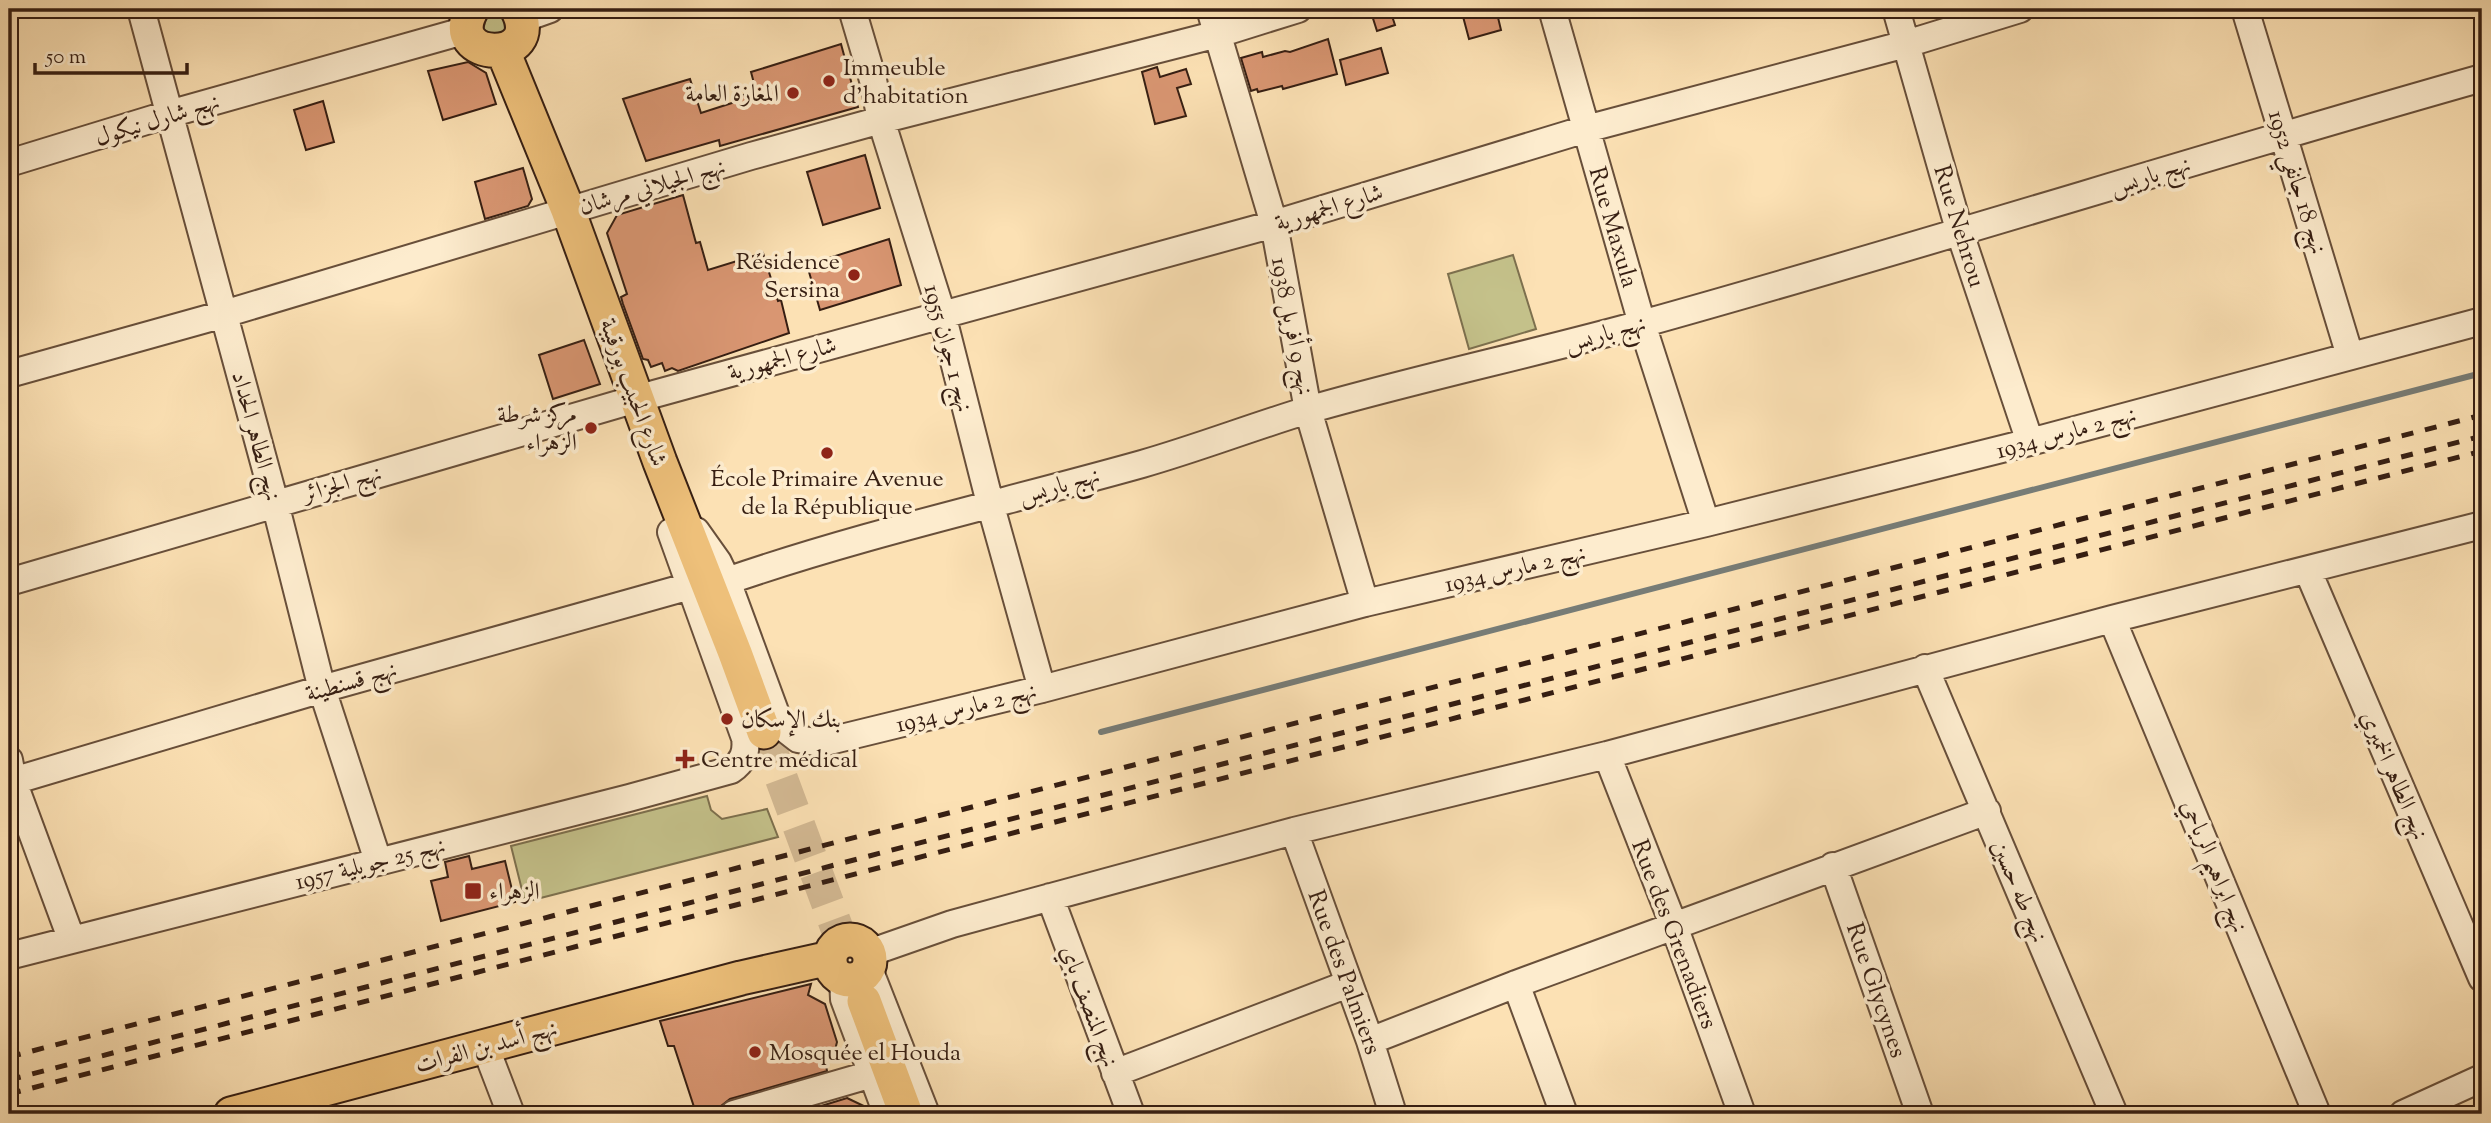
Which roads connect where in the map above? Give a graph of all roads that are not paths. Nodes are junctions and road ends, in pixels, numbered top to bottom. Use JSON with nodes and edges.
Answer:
{"nodes":[{"id":1,"x":141,"y":9,"type":"edge"},
{"id":2,"x":852,"y":9,"type":"edge"},
{"id":3,"x":1210,"y":9,"type":"edge"},
{"id":4,"x":1298,"y":9,"type":"edge"},
{"id":5,"x":1552,"y":9,"type":"edge"},
{"id":6,"x":1896,"y":9,"type":"edge"},
{"id":7,"x":2020,"y":9,"type":"edge"},
{"id":8,"x":2245,"y":9,"type":"edge"},
{"id":9,"x":530,"y":12,"type":"edge"},
{"id":10,"x":469,"y":19,"type":"edge"},
{"id":11,"x":1218,"y":34,"type":"junction"},
{"id":12,"x":1906,"y":44,"type":"junction"},
{"id":13,"x":503,"y":51,"type":"junction"},
{"id":14,"x":2482,"y":78,"type":"edge"},
{"id":15,"x":169,"y":114,"type":"junction"},
{"id":16,"x":881,"y":120,"type":"junction"},
{"id":17,"x":1586,"y":130,"type":"junction"},
{"id":18,"x":2284,"y":134,"type":"junction"},
{"id":19,"x":9,"y":163,"type":"edge"},
{"id":20,"x":568,"y":210,"type":"junction"},
{"id":21,"x":1273,"y":224,"type":"junction"},
{"id":22,"x":1960,"y":233,"type":"junction"},
{"id":23,"x":224,"y":314,"type":"junction"},
{"id":24,"x":942,"y":314,"type":"junction"},
{"id":25,"x":2482,"y":321,"type":"edge"},
{"id":26,"x":1642,"y":324,"type":"junction"},
{"id":27,"x":2350,"y":356,"type":"junction"},
{"id":28,"x":9,"y":374,"type":"edge"},
{"id":29,"x":636,"y":399,"type":"junction"},
{"id":30,"x":1308,"y":410,"type":"junction"},
{"id":31,"x":2029,"y":442,"type":"junction"},
{"id":32,"x":660,"y":462,"type":"junction"},
{"id":33,"x":275,"y":503,"type":"junction"},
{"id":34,"x":990,"y":503,"type":"junction"},
{"id":35,"x":681,"y":514,"type":"junction"},
{"id":36,"x":1706,"y":523,"type":"junction"},
{"id":37,"x":2482,"y":525,"type":"edge"},
{"id":38,"x":2308,"y":571,"type":"junction"},
{"id":39,"x":727,"y":581,"type":"junction"},
{"id":40,"x":9,"y":582,"type":"edge"},
{"id":41,"x":690,"y":586,"type":"junction"},
{"id":42,"x":1365,"y":603,"type":"junction"},
{"id":43,"x":2112,"y":619,"type":"junction"},
{"id":44,"x":726,"y":656,"type":"junction"},
{"id":45,"x":1925,"y":668,"type":"junction"},
{"id":46,"x":322,"y":689,"type":"junction"},
{"id":47,"x":1042,"y":689,"type":"junction"},
{"id":48,"x":764,"y":732,"type":"tunnel mouth"},
{"id":49,"x":1607,"y":755,"type":"junction"},
{"id":50,"x":11,"y":770,"type":"edge"},
{"id":51,"x":1987,"y":811,"type":"junction"},
{"id":52,"x":1294,"y":831,"type":"junction"},
{"id":53,"x":377,"y":861,"type":"junction"},
{"id":54,"x":1833,"y":866,"type":"junction"},
{"id":55,"x":1050,"y":897,"type":"junction"},
{"id":56,"x":1674,"y":926,"type":"junction"},
{"id":57,"x":71,"y":938,"type":"junction"},
{"id":58,"x":9,"y":956,"type":"edge"},
{"id":59,"x":855,"y":972,"type":"junction"},
{"id":60,"x":2482,"y":978,"type":"edge"},
{"id":61,"x":1348,"y":984,"type":"junction"},
{"id":62,"x":1516,"y":984,"type":"junction"},
{"id":63,"x":1370,"y":1041,"type":"junction"},
{"id":64,"x":485,"y":1046,"type":"junction"},
{"id":65,"x":1115,"y":1073,"type":"junction"},
{"id":66,"x":872,"y":1074,"type":"junction"},
{"id":67,"x":2482,"y":1078,"type":"edge"},
{"id":68,"x":231,"y":1114,"type":"edge"},
{"id":69,"x":511,"y":1114,"type":"edge"},
{"id":70,"x":734,"y":1114,"type":"edge"},
{"id":71,"x":887,"y":1114,"type":"edge"},
{"id":72,"x":906,"y":1114,"type":"edge"},
{"id":73,"x":926,"y":1114,"type":"edge"},
{"id":74,"x":1131,"y":1114,"type":"edge"},
{"id":75,"x":1393,"y":1114,"type":"edge"},
{"id":76,"x":1564,"y":1114,"type":"edge"},
{"id":77,"x":1742,"y":1114,"type":"edge"},
{"id":78,"x":1920,"y":1114,"type":"edge"},
{"id":79,"x":2114,"y":1114,"type":"edge"},
{"id":80,"x":2317,"y":1114,"type":"edge"},
{"id":81,"x":2403,"y":1114,"type":"edge"}],
"edges":[{"from":1,"to":15,"type":"street","name":"نهج الطاهر الحداد"},
{"from":2,"to":16,"type":"street","name":"نهج 1 جوان 1955"},
{"from":3,"to":11,"type":"street","name":"نهج 9 أفريل 1938"},
{"from":4,"to":11,"type":"street","name":"نهج الجيلاني مرشان"},
{"from":5,"to":17,"type":"street","name":"Rue Maxula"},
{"from":6,"to":12,"type":"street","name":"Rue Nehrou"},
{"from":7,"to":12,"type":"street","name":"شارع الجمهورية"},
{"from":8,"to":18,"type":"street","name":"نهج 18 جانفي 1952"},
{"from":9,"to":13,"type":"main road"},
{"from":10,"to":13,"type":"main road"},
{"from":10,"to":15,"type":"street","name":"نهج شارل نيكول"},
{"from":11,"to":16,"type":"street","name":"نهج الجيلاني مرشان"},
{"from":11,"to":21,"type":"street","name":"نهج 9 أفريل 1938"},
{"from":12,"to":17,"type":"street","name":"شارع الجمهورية"},
{"from":12,"to":22,"type":"street","name":"Rue Nehrou"},
{"from":13,"to":20,"type":"main road","name":"شارع الحبيب بورقيبة"},
{"from":14,"to":18,"type":"street","name":"نهج باريس"},
{"from":15,"to":19,"type":"street","name":"نهج شارل نيكول"},
{"from":15,"to":23,"type":"street","name":"نهج الطاهر الحداد"},
{"from":16,"to":20,"type":"street","name":"نهج الجيلاني مرشان"},
{"from":16,"to":24,"type":"street","name":"نهج 1 جوان 1955"},
{"from":17,"to":21,"type":"street","name":"شارع الجمهورية"},
{"from":17,"to":26,"type":"street","name":"Rue Maxula"},
{"from":18,"to":22,"type":"street","name":"نهج باريس"},
{"from":18,"to":27,"type":"street","name":"نهج 18 جانفي 1952"},
{"from":20,"to":23,"type":"street","name":"نهج الجيلاني مرشان"},
{"from":20,"to":29,"type":"main road","name":"شارع الحبيب بورقيبة"},
{"from":21,"to":24,"type":"street","name":"شارع الجمهورية"},
{"from":21,"to":30,"type":"street","name":"نهج 9 أفريل 1938"},
{"from":22,"to":26,"type":"street","name":"نهج باريس"},
{"from":22,"to":31,"type":"street","name":"Rue Nehrou"},
{"from":23,"to":28,"type":"street","name":"نهج الجيلاني مرشان"},
{"from":23,"to":33,"type":"street","name":"نهج الطاهر الحداد"},
{"from":24,"to":29,"type":"street","name":"شارع الجمهورية"},
{"from":24,"to":34,"type":"street","name":"نهج 1 جوان 1955"},
{"from":25,"to":27,"type":"street","name":"نهج 2 مارس 1934"},
{"from":26,"to":30,"type":"street","name":"نهج باريس"},
{"from":26,"to":36,"type":"street","name":"Rue Maxula"},
{"from":27,"to":31,"type":"street","name":"نهج 2 مارس 1934"},
{"from":29,"to":32,"type":"main road","name":"شارع الحبيب بورقيبة"},
{"from":29,"to":33,"type":"street","name":"نهج الجزائر"},
{"from":30,"to":34,"type":"street","name":"نهج باريس"},
{"from":30,"to":42,"type":"street","name":"نهج 9 أفريل 1938"},
{"from":31,"to":36,"type":"street","name":"نهج 2 مارس 1934"},
{"from":32,"to":35,"type":"main road","name":"شارع الحبيب بورقيبة"},
{"from":32,"to":41,"type":"street"},
{"from":33,"to":40,"type":"street","name":"نهج الجزائر"},
{"from":33,"to":46,"type":"street","name":"نهج الطاهر الحداد"},
{"from":34,"to":39,"type":"street","name":"نهج باريس"},
{"from":34,"to":47,"type":"street","name":"نهج 1 جوان 1955"},
{"from":35,"to":39,"type":"street","name":"نهج 2 مارس 1934"},
{"from":35,"to":44,"type":"main road","name":"شارع الحبيب بورقيبة"},
{"from":36,"to":42,"type":"street","name":"نهج 2 مارس 1934"},
{"from":37,"to":38,"type":"street"},
{"from":38,"to":43,"type":"street"},
{"from":38,"to":60,"type":"street","name":"نهج الطاهر الخميري"},
{"from":39,"to":47,"type":"street","name":"نهج 2 مارس 1934"},
{"from":41,"to":44,"type":"street"},
{"from":41,"to":46,"type":"street","name":"نهج قسنطينة"},
{"from":42,"to":47,"type":"street","name":"نهج 2 مارس 1934"},
{"from":43,"to":45,"type":"street"},
{"from":43,"to":80,"type":"street","name":"نهج ابراهيم الرياحي"},
{"from":44,"to":48,"type":"main road","name":"شارع الحبيب بورقيبة"},
{"from":44,"to":53,"type":"street","name":"نهج 25 جويلية 1957"},
{"from":45,"to":49,"type":"street"},
{"from":45,"to":51,"type":"street","name":"نهج طه حسين"},
{"from":46,"to":50,"type":"street","name":"نهج قسنطينة"},
{"from":46,"to":53,"type":"street","name":"نهج الطاهر الحداد"},
{"from":49,"to":52,"type":"street"},
{"from":49,"to":56,"type":"street","name":"Rue des Grenadiers"},
{"from":50,"to":57,"type":"street"},
{"from":51,"to":54,"type":"street"},
{"from":51,"to":79,"type":"street","name":"نهج طه حسين"},
{"from":52,"to":55,"type":"street"},
{"from":52,"to":61,"type":"street","name":"Rue des Palmiers"},
{"from":53,"to":57,"type":"street","name":"نهج 25 جويلية 1957"},
{"from":54,"to":56,"type":"street"},
{"from":54,"to":78,"type":"street","name":"Rue Glycynes"},
{"from":55,"to":59,"type":"street"},
{"from":55,"to":65,"type":"street","name":"نهج المنصف باي"},
{"from":56,"to":62,"type":"street"},
{"from":56,"to":77,"type":"street","name":"Rue des Grenadiers"},
{"from":57,"to":58,"type":"street","name":"نهج 25 جويلية 1957"},
{"from":59,"to":64,"type":"main road","name":"نهج أسد بن الفرات"},
{"from":59,"to":66,"type":"street"},
{"from":59,"to":72,"type":"main road"},
{"from":59,"to":73,"type":"street"},
{"from":61,"to":63,"type":"street","name":"Rue des Palmiers"},
{"from":61,"to":65,"type":"street"},
{"from":62,"to":63,"type":"street"},
{"from":62,"to":76,"type":"street"},
{"from":63,"to":75,"type":"street","name":"Rue des Palmiers"},
{"from":64,"to":68,"type":"main road","name":"نهج أسد بن الفرات"},
{"from":64,"to":69,"type":"street"},
{"from":65,"to":74,"type":"street","name":"نهج المنصف باي"},
{"from":66,"to":70,"type":"street"},
{"from":66,"to":71,"type":"street"},
{"from":67,"to":81,"type":"street"}]}
